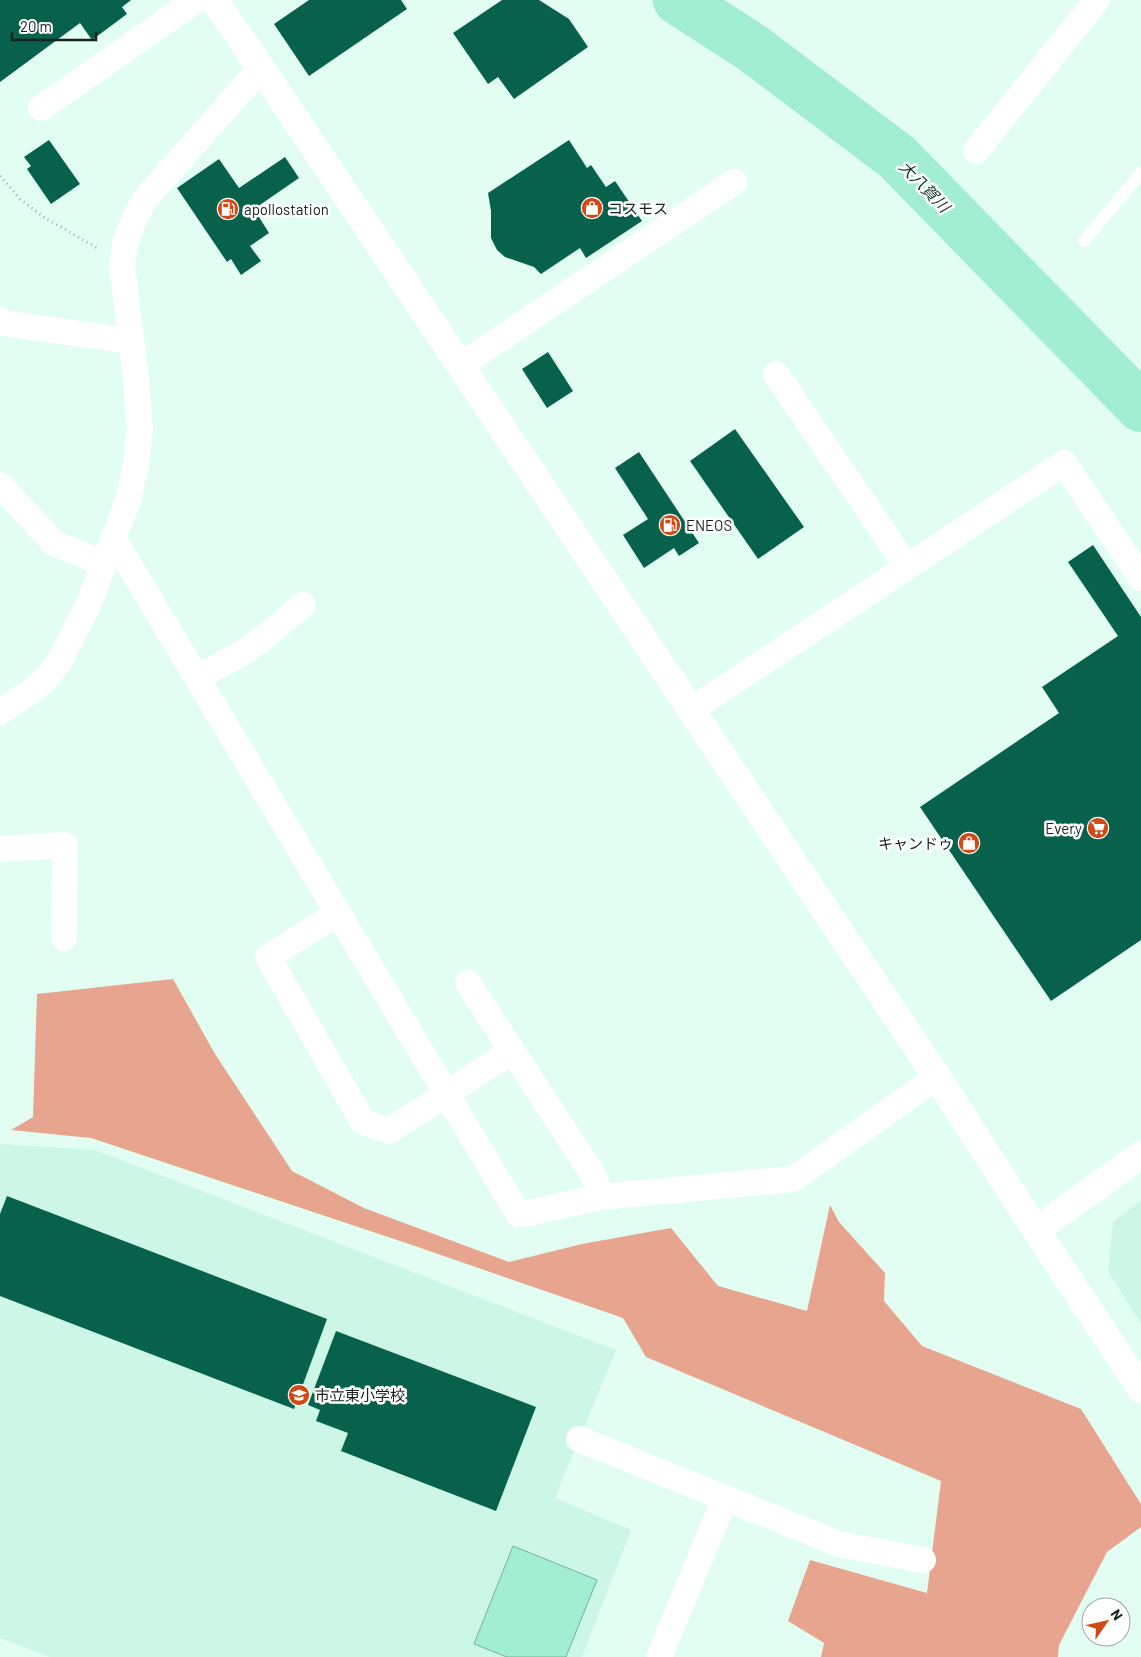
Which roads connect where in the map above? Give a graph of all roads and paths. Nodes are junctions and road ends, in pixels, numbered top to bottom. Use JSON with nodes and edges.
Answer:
{"nodes":[{"id":1,"x":196,"y":0,"type":"edge"},
{"id":2,"x":214,"y":0,"type":"edge"},
{"id":3,"x":1098,"y":0,"type":"edge"},
{"id":4,"x":261,"y":68,"type":"junction"},
{"id":5,"x":41,"y":108,"type":"dead end"},
{"id":6,"x":976,"y":151,"type":"dead end"},
{"id":7,"x":1141,"y":173,"type":"edge"},
{"id":8,"x":0,"y":176,"type":"edge"},
{"id":9,"x":734,"y":182,"type":"dead end"},
{"id":10,"x":1084,"y":241,"type":"dead end"},
{"id":11,"x":123,"y":257,"type":"junction"},
{"id":12,"x":1,"y":324,"type":"edge"},
{"id":13,"x":131,"y":341,"type":"junction"},
{"id":14,"x":461,"y":365,"type":"junction"},
{"id":15,"x":776,"y":374,"type":"dead end"},
{"id":16,"x":0,"y":485,"type":"edge"},
{"id":17,"x":113,"y":538,"type":"junction"},
{"id":18,"x":104,"y":563,"type":"junction"},
{"id":19,"x":907,"y":567,"type":"junction"},
{"id":20,"x":1141,"y":578,"type":"edge"},
{"id":21,"x":302,"y":605,"type":"dead end"},
{"id":22,"x":197,"y":678,"type":"junction"},
{"id":23,"x":691,"y":710,"type":"junction"},
{"id":24,"x":0,"y":712,"type":"edge"},
{"id":25,"x":0,"y":849,"type":"edge"},
{"id":26,"x":338,"y":913,"type":"junction"},
{"id":27,"x":64,"y":938,"type":"dead end"},
{"id":28,"x":468,"y":983,"type":"dead end"},
{"id":29,"x":514,"y":1054,"type":"junction"},
{"id":30,"x":937,"y":1077,"type":"junction"},
{"id":31,"x":446,"y":1093,"type":"junction"},
{"id":32,"x":1141,"y":1155,"type":"edge"},
{"id":33,"x":600,"y":1198,"type":"junction"},
{"id":34,"x":1036,"y":1230,"type":"junction"},
{"id":35,"x":1141,"y":1389,"type":"edge"},
{"id":36,"x":579,"y":1439,"type":"dead end"},
{"id":37,"x":725,"y":1498,"type":"junction"},
{"id":38,"x":923,"y":1560,"type":"dead end"},
{"id":39,"x":659,"y":1657,"type":"edge"}],
"edges":[{"from":1,"to":5,"type":"street"},
{"from":2,"to":4,"type":"street"},
{"from":3,"to":6,"type":"street"},
{"from":4,"to":11,"type":"street"},
{"from":4,"to":14,"type":"street"},
{"from":7,"to":10,"type":"lane"},
{"from":8,"to":11,"type":"path"},
{"from":9,"to":14,"type":"street"},
{"from":11,"to":13,"type":"street"},
{"from":12,"to":13,"type":"street"},
{"from":13,"to":17,"type":"street"},
{"from":14,"to":23,"type":"street"},
{"from":15,"to":19,"type":"street"},
{"from":16,"to":18,"type":"street"},
{"from":17,"to":18,"type":"street"},
{"from":17,"to":22,"type":"street"},
{"from":18,"to":24,"type":"street"},
{"from":19,"to":20,"type":"street"},
{"from":19,"to":23,"type":"street"},
{"from":21,"to":22,"type":"street"},
{"from":22,"to":26,"type":"street"},
{"from":23,"to":30,"type":"street"},
{"from":25,"to":27,"type":"street"},
{"from":26,"to":31,"type":"street"},
{"from":26,"to":31,"type":"street"},
{"from":28,"to":29,"type":"street"},
{"from":29,"to":31,"type":"street"},
{"from":29,"to":33,"type":"street"},
{"from":30,"to":33,"type":"street"},
{"from":30,"to":34,"type":"street"},
{"from":31,"to":33,"type":"street"},
{"from":32,"to":34,"type":"street"},
{"from":34,"to":35,"type":"street"},
{"from":36,"to":37,"type":"street"},
{"from":37,"to":38,"type":"street"},
{"from":37,"to":39,"type":"street"}]}
